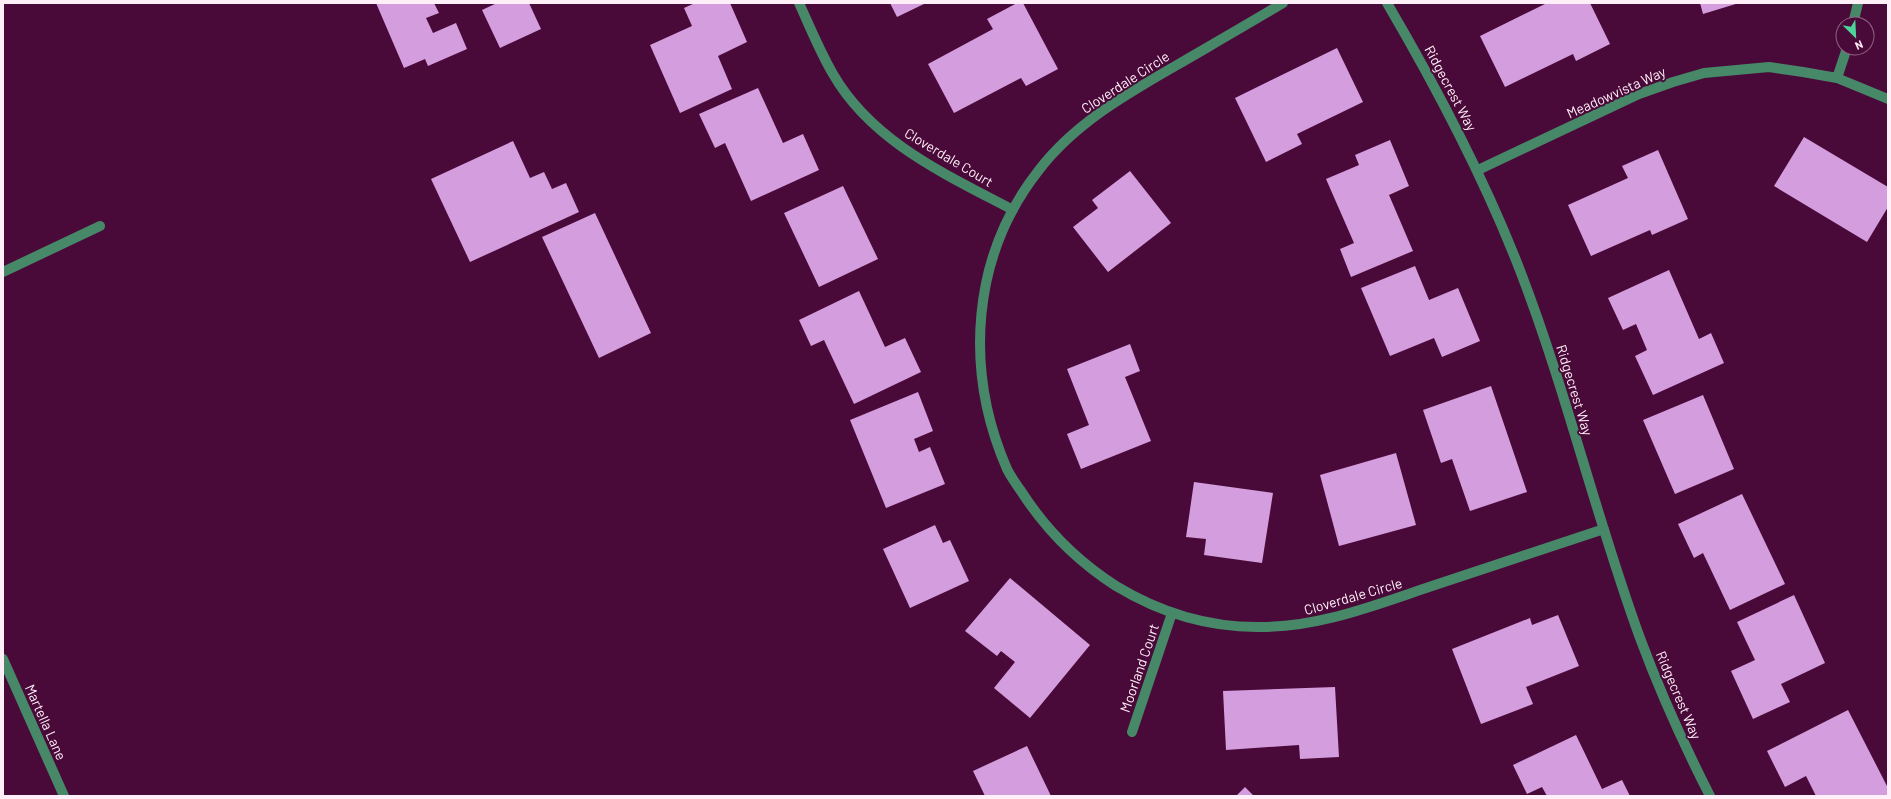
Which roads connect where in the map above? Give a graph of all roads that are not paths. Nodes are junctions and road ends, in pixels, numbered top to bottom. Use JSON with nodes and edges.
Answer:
{"nodes":[{"id":1,"x":799,"y":3,"type":"edge"},
{"id":2,"x":1283,"y":3,"type":"edge"},
{"id":3,"x":1387,"y":3,"type":"edge"},
{"id":4,"x":1858,"y":3,"type":"edge"},
{"id":5,"x":1855,"y":16,"type":"edge"},
{"id":6,"x":1844,"y":56,"type":"edge"},
{"id":7,"x":1837,"y":78,"type":"junction"},
{"id":8,"x":1888,"y":99,"type":"edge"},
{"id":9,"x":1478,"y":170,"type":"junction"},
{"id":10,"x":1013,"y":210,"type":"junction"},
{"id":11,"x":100,"y":226,"type":"dead end"},
{"id":12,"x":3,"y":272,"type":"edge"},
{"id":13,"x":1604,"y":529,"type":"junction"},
{"id":14,"x":1172,"y":613,"type":"junction"},
{"id":15,"x":3,"y":659,"type":"edge"},
{"id":16,"x":1132,"y":732,"type":"dead end"},
{"id":17,"x":64,"y":796,"type":"edge"},
{"id":18,"x":1710,"y":796,"type":"edge"}],
"edges":[{"from":1,"to":10,"type":"street","name":"Cloverdale Court"},
{"from":2,"to":10,"type":"street","name":"Cloverdale Circle"},
{"from":3,"to":9,"type":"street","name":"Ridgecrest Way"},
{"from":4,"to":5,"type":"street"},
{"from":6,"to":7,"type":"street"},
{"from":7,"to":8,"type":"street","name":"Meadowvista Way"},
{"from":7,"to":9,"type":"street","name":"Meadowvista Way"},
{"from":9,"to":13,"type":"street","name":"Ridgecrest Way"},
{"from":10,"to":14,"type":"street","name":"Cloverdale Circle"},
{"from":11,"to":12,"type":"street"},
{"from":13,"to":14,"type":"street","name":"Cloverdale Circle"},
{"from":13,"to":18,"type":"street","name":"Ridgecrest Way"},
{"from":14,"to":16,"type":"street","name":"Moorland Court"},
{"from":15,"to":17,"type":"street","name":"Martella Lane"}]}
